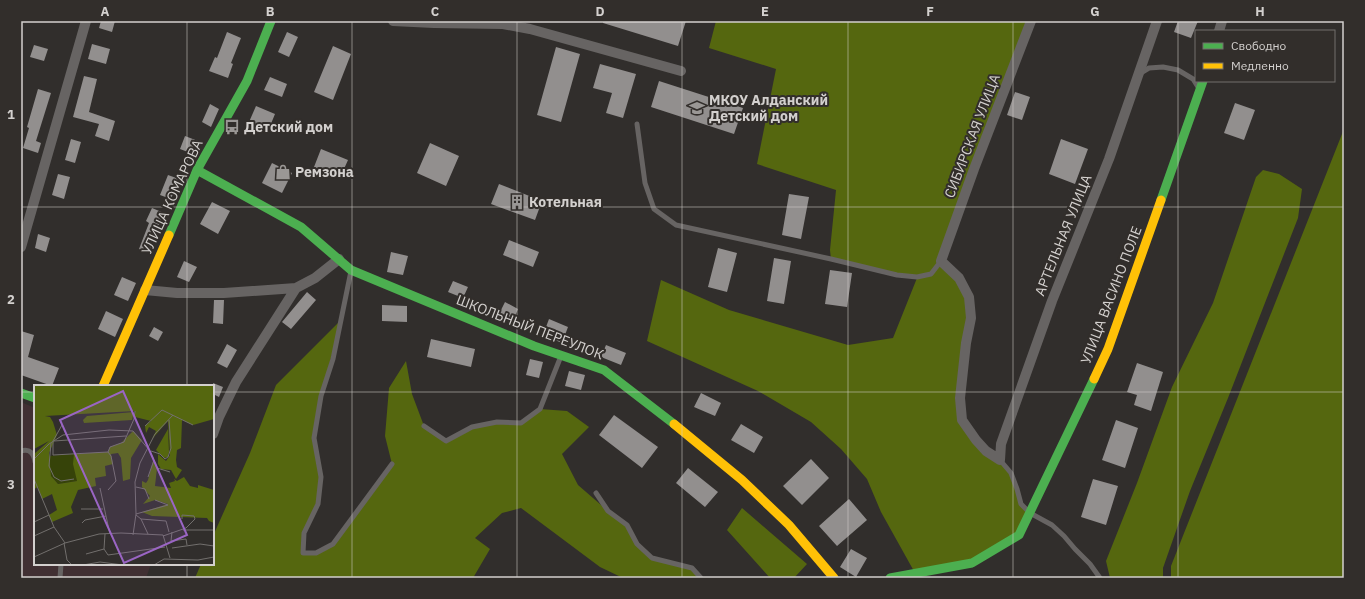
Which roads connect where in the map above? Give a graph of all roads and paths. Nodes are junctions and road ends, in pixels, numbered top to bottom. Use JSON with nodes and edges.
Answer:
{"nodes":[{"id":1,"x":86,"y":21,"type":"edge"},
{"id":2,"x":272,"y":21,"type":"edge"},
{"id":3,"x":393,"y":21,"type":"edge"},
{"id":4,"x":1031,"y":21,"type":"edge"},
{"id":5,"x":1158,"y":21,"type":"edge"},
{"id":6,"x":434,"y":22,"type":"edge"},
{"id":7,"x":503,"y":23,"type":"edge"},
{"id":8,"x":681,"y":71,"type":"dead end"},
{"id":9,"x":1139,"y":74,"type":"junction"},
{"id":10,"x":1195,"y":80,"type":"edge"},
{"id":11,"x":1201,"y":85,"type":"edge"},
{"id":12,"x":637,"y":124,"type":"dead end"},
{"id":13,"x":197,"y":170,"type":"junction"},
{"id":14,"x":21,"y":246,"type":"edge"},
{"id":15,"x":339,"y":259,"type":"junction"},
{"id":16,"x":941,"y":261,"type":"junction"},
{"id":17,"x":351,"y":270,"type":"junction"},
{"id":18,"x":296,"y":288,"type":"junction"},
{"id":19,"x":145,"y":290,"type":"junction"},
{"id":20,"x":561,"y":356,"type":"junction"},
{"id":21,"x":102,"y":385,"type":"edge"},
{"id":22,"x":21,"y":393,"type":"edge"},
{"id":23,"x":34,"y":398,"type":"edge"},
{"id":24,"x":424,"y":426,"type":"dead end"},
{"id":25,"x":214,"y":431,"type":"edge"},
{"id":26,"x":21,"y":450,"type":"edge"},
{"id":27,"x":34,"y":456,"type":"edge"},
{"id":28,"x":1000,"y":460,"type":"junction"},
{"id":29,"x":392,"y":464,"type":"dead end"},
{"id":30,"x":596,"y":493,"type":"dead end"},
{"id":31,"x":1030,"y":513,"type":"junction"},
{"id":32,"x":61,"y":565,"type":"edge"},
{"id":33,"x":60,"y":578,"type":"edge"},
{"id":34,"x":700,"y":578,"type":"edge"},
{"id":35,"x":834,"y":578,"type":"edge"},
{"id":36,"x":890,"y":578,"type":"edge"},
{"id":37,"x":1100,"y":578,"type":"edge"}],
"edges":[{"from":1,"to":14,"type":"street"},
{"from":2,"to":13,"type":"street","name":"УЛИЦА КОМАРОВА"},
{"from":3,"to":6,"type":"street"},
{"from":4,"to":16,"type":"street","name":"СИБИРСКАЯ УЛИЦА"},
{"from":5,"to":9,"type":"street","name":"АРТЕЛЬНАЯ УЛИЦА"},
{"from":6,"to":7,"type":"street"},
{"from":7,"to":8,"type":"street"},
{"from":9,"to":10,"type":"lane"},
{"from":9,"to":28,"type":"street","name":"АРТЕЛЬНАЯ УЛИЦА"},
{"from":11,"to":31,"type":"street","name":"УЛИЦА ВАСИНО ПОЛЕ"},
{"from":12,"to":16,"type":"lane"},
{"from":13,"to":15,"type":"street","name":"ШКОЛЬНЫЙ ПЕРЕУЛОК"},
{"from":13,"to":19,"type":"street","name":"УЛИЦА КОМАРОВА"},
{"from":15,"to":17,"type":"street","name":"ШКОЛЬНЫЙ ПЕРЕУЛОК"},
{"from":15,"to":18,"type":"street"},
{"from":16,"to":28,"type":"street"},
{"from":17,"to":20,"type":"street","name":"ШКОЛЬНЫЙ ПЕРЕУЛОК"},
{"from":17,"to":29,"type":"lane"},
{"from":18,"to":19,"type":"street"},
{"from":18,"to":25,"type":"street"},
{"from":19,"to":21,"type":"street","name":"УЛИЦА КОМАРОВА"},
{"from":20,"to":24,"type":"lane"},
{"from":20,"to":35,"type":"street","name":"ШКОЛЬНЫЙ ПЕРЕУЛОК"},
{"from":22,"to":23,"type":"street"},
{"from":26,"to":27,"type":"lane"},
{"from":28,"to":31,"type":"lane"},
{"from":30,"to":34,"type":"lane"},
{"from":31,"to":36,"type":"street","name":"УЛИЦА ВАСИНО ПОЛЕ"},
{"from":31,"to":37,"type":"lane"},
{"from":32,"to":33,"type":"lane"}]}
